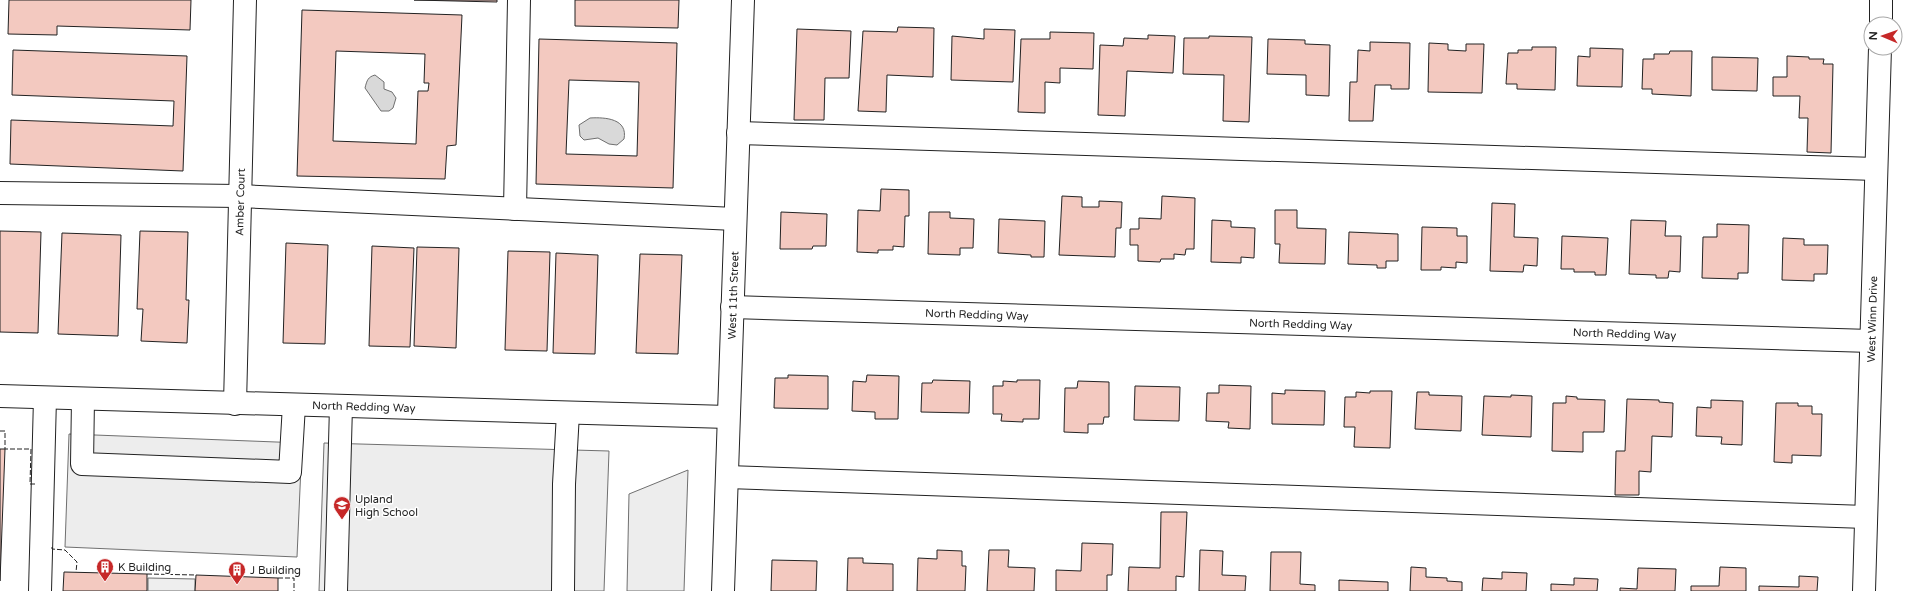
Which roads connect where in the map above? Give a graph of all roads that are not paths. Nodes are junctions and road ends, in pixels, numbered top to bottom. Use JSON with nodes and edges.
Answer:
{"nodes":[{"id":1,"x":245,"y":0,"type":"edge"},
{"id":2,"x":519,"y":0,"type":"edge"},
{"id":3,"x":742,"y":0,"type":"edge"},
{"id":4,"x":1881,"y":0,"type":"edge"},
{"id":5,"x":1881,"y":16,"type":"edge"},
{"id":6,"x":1880,"y":56,"type":"edge"},
{"id":7,"x":738,"y":133,"type":"junction"},
{"id":8,"x":1876,"y":169,"type":"junction"},
{"id":9,"x":0,"y":193,"type":"edge"},
{"id":10,"x":239,"y":196,"type":"junction"},
{"id":11,"x":515,"y":209,"type":"junction"},
{"id":12,"x":735,"y":219,"type":"junction"},
{"id":13,"x":732,"y":307,"type":"junction"},
{"id":14,"x":1871,"y":341,"type":"junction"},
{"id":15,"x":0,"y":396,"type":"edge"},
{"id":16,"x":45,"y":398,"type":"junction"},
{"id":17,"x":83,"y":399,"type":"junction"},
{"id":18,"x":235,"y":404,"type":"junction"},
{"id":19,"x":294,"y":405,"type":"junction"},
{"id":20,"x":341,"y":406,"type":"junction"},
{"id":21,"x":568,"y":413,"type":"junction"},
{"id":22,"x":728,"y":417,"type":"junction"},
{"id":23,"x":727,"y":477,"type":"junction"},
{"id":24,"x":1866,"y":517,"type":"junction"},
{"id":25,"x":40,"y":591,"type":"edge"},
{"id":26,"x":336,"y":591,"type":"edge"},
{"id":27,"x":563,"y":591,"type":"edge"},
{"id":28,"x":723,"y":591,"type":"edge"},
{"id":29,"x":1864,"y":591,"type":"edge"}],
"edges":[{"from":1,"to":10,"type":"street","name":"Amber Court"},
{"from":2,"to":11,"type":"street"},
{"from":3,"to":7,"type":"street","name":"West 11th Street"},
{"from":4,"to":5,"type":"street"},
{"from":6,"to":8,"type":"street","name":"West Winn Drive"},
{"from":7,"to":8,"type":"street"},
{"from":7,"to":12,"type":"street","name":"West 11th Street"},
{"from":8,"to":14,"type":"street","name":"West Winn Drive"},
{"from":9,"to":10,"type":"street"},
{"from":10,"to":11,"type":"street"},
{"from":10,"to":18,"type":"street","name":"Amber Court"},
{"from":11,"to":12,"type":"street"},
{"from":12,"to":13,"type":"street","name":"West 11th Street"},
{"from":13,"to":14,"type":"street","name":"North Redding Way"},
{"from":13,"to":22,"type":"street","name":"West 11th Street"},
{"from":14,"to":24,"type":"street","name":"West Winn Drive"},
{"from":15,"to":16,"type":"street","name":"North Redding Way"},
{"from":16,"to":17,"type":"street","name":"North Redding Way"},
{"from":16,"to":25,"type":"street"},
{"from":17,"to":18,"type":"street","name":"North Redding Way"},
{"from":17,"to":19,"type":"street"},
{"from":18,"to":19,"type":"street","name":"North Redding Way"},
{"from":19,"to":20,"type":"street","name":"North Redding Way"},
{"from":20,"to":21,"type":"street","name":"North Redding Way"},
{"from":20,"to":26,"type":"street"},
{"from":21,"to":22,"type":"street","name":"North Redding Way"},
{"from":21,"to":27,"type":"street"},
{"from":22,"to":23,"type":"street","name":"West 11th Street"},
{"from":23,"to":24,"type":"street"},
{"from":23,"to":28,"type":"street","name":"West 11th Street"},
{"from":24,"to":29,"type":"street","name":"West Winn Drive"}]}
